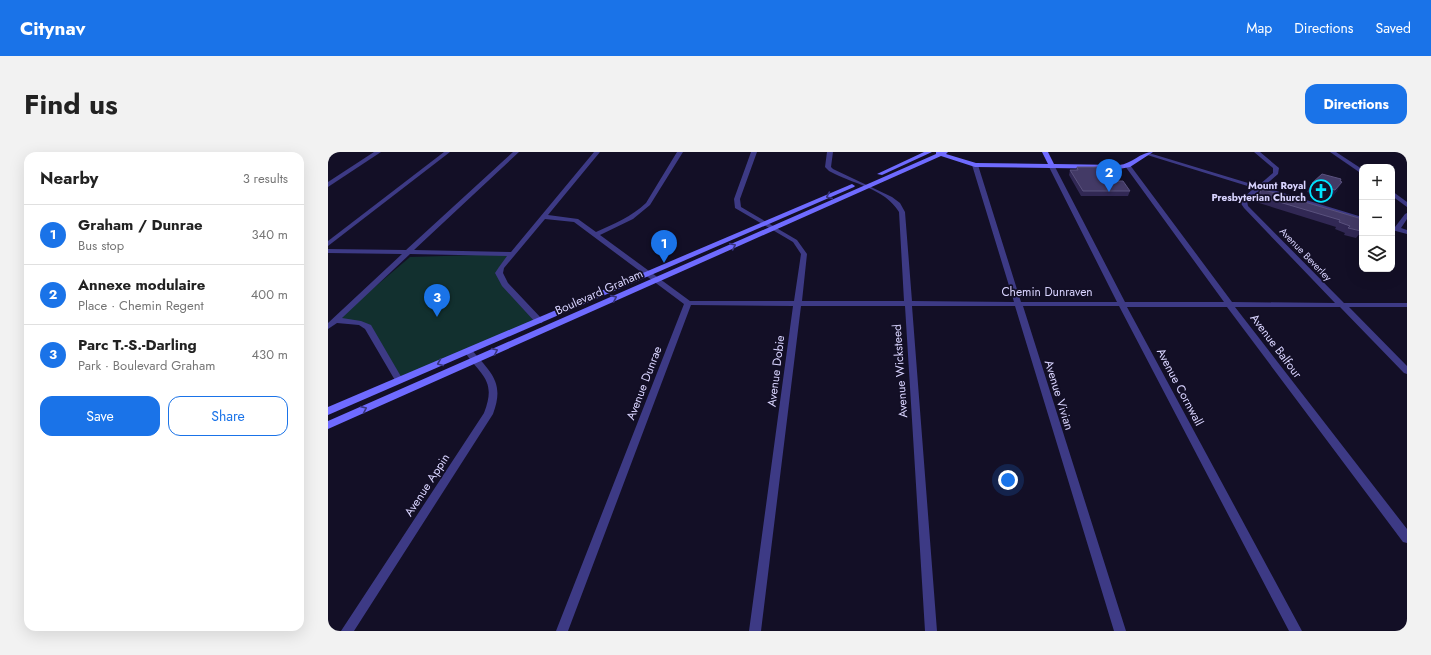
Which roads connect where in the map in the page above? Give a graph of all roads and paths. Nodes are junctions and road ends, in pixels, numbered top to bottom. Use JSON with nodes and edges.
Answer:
{"nodes":[{"id":1,"x":378,"y":152,"type":"edge"},
{"id":2,"x":447,"y":152,"type":"edge"},
{"id":3,"x":516,"y":152,"type":"edge"},
{"id":4,"x":597,"y":152,"type":"edge"},
{"id":5,"x":680,"y":152,"type":"edge"},
{"id":6,"x":754,"y":152,"type":"edge"},
{"id":7,"x":830,"y":152,"type":"edge"},
{"id":8,"x":929,"y":152,"type":"edge"},
{"id":9,"x":1045,"y":152,"type":"edge"},
{"id":10,"x":1156,"y":152,"type":"edge"},
{"id":11,"x":1257,"y":152,"type":"edge"},
{"id":12,"x":1334,"y":152,"type":"edge"},
{"id":13,"x":941,"y":153,"type":"edge"},
{"id":14,"x":1147,"y":153,"type":"edge"},
{"id":15,"x":975,"y":165,"type":"junction"},
{"id":16,"x":1051,"y":165,"type":"junction"},
{"id":17,"x":1128,"y":166,"type":"junction"},
{"id":18,"x":1359,"y":170,"type":"edge"},
{"id":19,"x":328,"y":185,"type":"edge"},
{"id":20,"x":862,"y":185,"type":"junction"},
{"id":21,"x":1261,"y":185,"type":"junction"},
{"id":22,"x":1395,"y":195,"type":"edge"},
{"id":23,"x":1407,"y":205,"type":"edge"},
{"id":24,"x":1359,"y":212,"type":"edge"},
{"id":25,"x":1407,"y":215,"type":"edge"},
{"id":26,"x":544,"y":217,"type":"junction"},
{"id":27,"x":1359,"y":218,"type":"edge"},
{"id":28,"x":764,"y":224,"type":"junction"},
{"id":29,"x":1399,"y":227,"type":"edge"},
{"id":30,"x":772,"y":229,"type":"junction"},
{"id":31,"x":1407,"y":232,"type":"edge"},
{"id":32,"x":597,"y":234,"type":"junction"},
{"id":33,"x":328,"y":244,"type":"edge"},
{"id":34,"x":328,"y":251,"type":"edge"},
{"id":35,"x":409,"y":252,"type":"junction"},
{"id":36,"x":511,"y":254,"type":"junction"},
{"id":37,"x":649,"y":273,"type":"junction"},
{"id":38,"x":658,"y":279,"type":"junction"},
{"id":39,"x":688,"y":303,"type":"junction"},
{"id":40,"x":797,"y":303,"type":"junction"},
{"id":41,"x":907,"y":304,"type":"junction"},
{"id":42,"x":1018,"y":304,"type":"junction"},
{"id":43,"x":1122,"y":304,"type":"junction"},
{"id":44,"x":1230,"y":305,"type":"junction"},
{"id":45,"x":1342,"y":305,"type":"junction"},
{"id":46,"x":1407,"y":305,"type":"edge"},
{"id":47,"x":336,"y":320,"type":"junction"},
{"id":48,"x":539,"y":321,"type":"junction"},
{"id":49,"x":328,"y":327,"type":"edge"},
{"id":50,"x":468,"y":351,"type":"junction"},
{"id":51,"x":475,"y":360,"type":"junction"},
{"id":52,"x":1407,"y":371,"type":"edge"},
{"id":53,"x":399,"y":380,"type":"junction"},
{"id":54,"x":328,"y":410,"type":"edge"},
{"id":55,"x":328,"y":425,"type":"edge"},
{"id":56,"x":1407,"y":538,"type":"edge"},
{"id":57,"x":347,"y":631,"type":"edge"},
{"id":58,"x":562,"y":631,"type":"edge"},
{"id":59,"x":755,"y":631,"type":"edge"},
{"id":60,"x":931,"y":631,"type":"edge"},
{"id":61,"x":1120,"y":631,"type":"edge"},
{"id":62,"x":1296,"y":631,"type":"edge"}],
"edges":[{"from":1,"to":19,"type":"street"},
{"from":2,"to":33,"type":"street"},
{"from":3,"to":35,"type":"street"},
{"from":4,"to":26,"type":"street"},
{"from":5,"to":32,"type":"street"},
{"from":6,"to":28,"type":"street","name":"Avenue Dobie"},
{"from":7,"to":20,"type":"street","name":"Avenue Wicksteed"},
{"from":8,"to":20,"type":"street","name":"Boulevard Graham"},
{"from":9,"to":16,"type":"street","name":"Avenue Cornwall"},
{"from":10,"to":21,"type":"street"},
{"from":11,"to":21,"type":"street","name":"Avenue Beverley"},
{"from":12,"to":18,"type":"street"},
{"from":13,"to":15,"type":"street"},
{"from":13,"to":20,"type":"street","name":"Boulevard Graham"},
{"from":14,"to":17,"type":"street"},
{"from":14,"to":21,"type":"street"},
{"from":15,"to":16,"type":"street"},
{"from":15,"to":42,"type":"street","name":"Avenue Vivian"},
{"from":16,"to":17,"type":"street"},
{"from":16,"to":43,"type":"street","name":"Avenue Cornwall"},
{"from":17,"to":44,"type":"street","name":"Avenue Balfour"},
{"from":20,"to":28,"type":"street","name":"Boulevard Graham","one_way":true},
{"from":20,"to":30,"type":"street","name":"Boulevard Graham"},
{"from":20,"to":41,"type":"street","name":"Avenue Wicksteed"},
{"from":21,"to":24,"type":"street"},
{"from":21,"to":27,"type":"street"},
{"from":21,"to":45,"type":"street","name":"Avenue Beverley"},
{"from":22,"to":23,"type":"street"},
{"from":25,"to":29,"type":"street"},
{"from":26,"to":32,"type":"street"},
{"from":26,"to":36,"type":"street"},
{"from":28,"to":30,"type":"street","name":"Avenue Dobie"},
{"from":28,"to":37,"type":"street","name":"Boulevard Graham"},
{"from":29,"to":31,"type":"street"},
{"from":38,"to":30,"type":"street","name":"Boulevard Graham","one_way":true},
{"from":30,"to":40,"type":"street","name":"Avenue Dobie"},
{"from":32,"to":37,"type":"street"},
{"from":34,"to":35,"type":"street"},
{"from":35,"to":36,"type":"street"},
{"from":35,"to":47,"type":"street"},
{"from":36,"to":48,"type":"street"},
{"from":37,"to":38,"type":"street"},
{"from":37,"to":48,"type":"street","name":"Boulevard Graham"},
{"from":38,"to":39,"type":"street"},
{"from":51,"to":38,"type":"street","name":"Boulevard Graham","one_way":true},
{"from":39,"to":40,"type":"street","name":"Chemin Dunraven"},
{"from":39,"to":58,"type":"street","name":"Avenue Dunrae"},
{"from":40,"to":41,"type":"street","name":"Chemin Dunraven"},
{"from":40,"to":59,"type":"street","name":"Avenue Dobie"},
{"from":41,"to":42,"type":"street","name":"Chemin Dunraven"},
{"from":41,"to":60,"type":"street","name":"Avenue Wicksteed"},
{"from":42,"to":43,"type":"street","name":"Chemin Dunraven"},
{"from":42,"to":61,"type":"street","name":"Avenue Vivian"},
{"from":43,"to":44,"type":"street","name":"Chemin Dunraven"},
{"from":43,"to":62,"type":"street","name":"Avenue Cornwall"},
{"from":44,"to":45,"type":"street","name":"Chemin Dunraven"},
{"from":44,"to":56,"type":"street","name":"Avenue Balfour"},
{"from":45,"to":46,"type":"street","name":"Chemin Dunraven"},
{"from":45,"to":52,"type":"street","name":"Avenue Beverley"},
{"from":47,"to":49,"type":"street"},
{"from":47,"to":53,"type":"street"},
{"from":48,"to":50,"type":"street","name":"Boulevard Graham"},
{"from":50,"to":51,"type":"street","name":"Avenue Appin"},
{"from":50,"to":53,"type":"street","name":"Boulevard Graham","one_way":true},
{"from":55,"to":51,"type":"street","name":"Boulevard Graham","one_way":true},
{"from":51,"to":57,"type":"street","name":"Avenue Appin"},
{"from":53,"to":54,"type":"street","name":"Boulevard Graham"}]}
